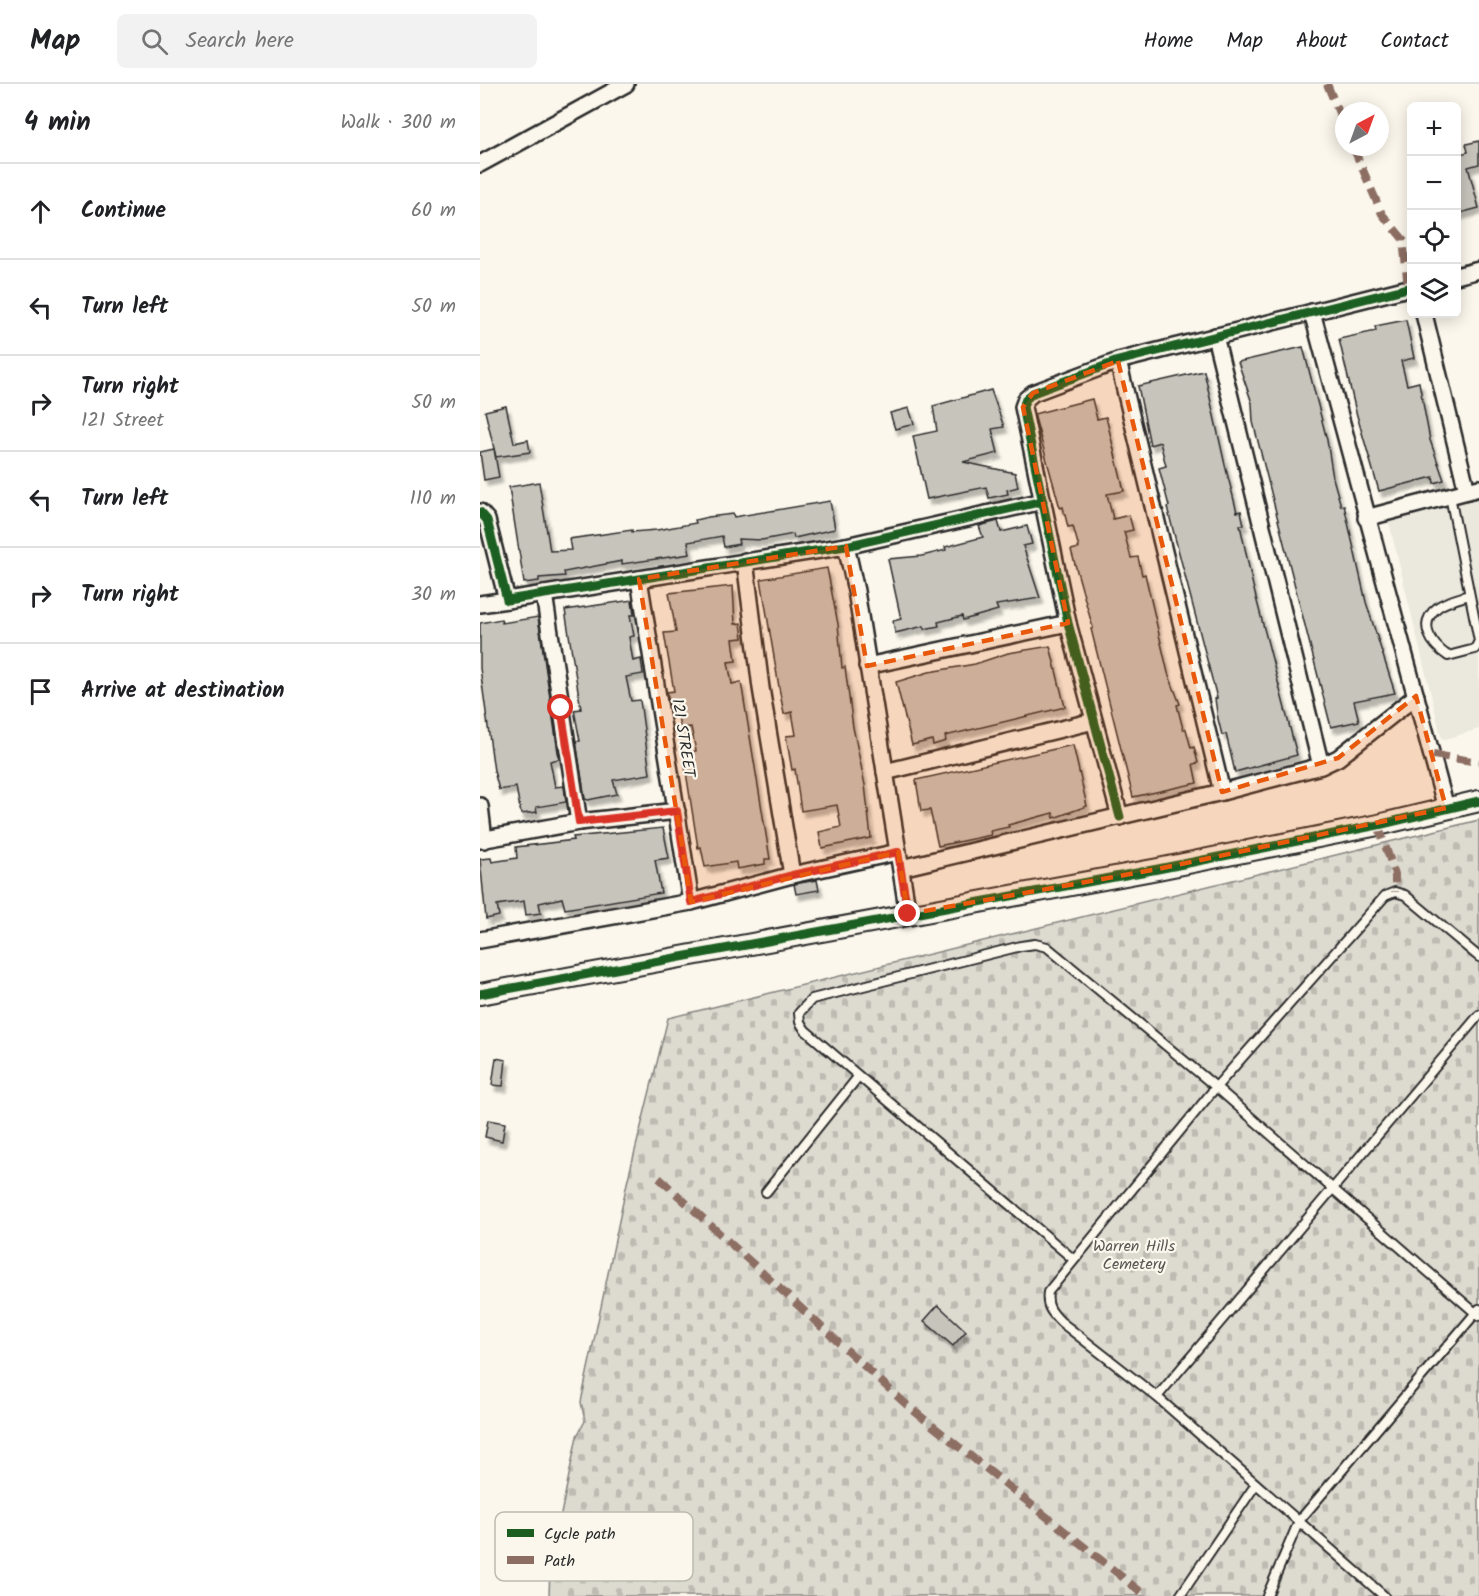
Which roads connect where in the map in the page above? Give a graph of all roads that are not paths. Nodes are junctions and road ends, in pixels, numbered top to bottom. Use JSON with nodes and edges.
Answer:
{"nodes":[{"id":1,"x":626,"y":84,"type":"edge"},
{"id":2,"x":480,"y":164,"type":"edge"},
{"id":3,"x":1478,"y":275,"type":"edge"},
{"id":4,"x":1461,"y":276,"type":"edge"},
{"id":5,"x":1407,"y":288,"type":"edge"},
{"id":6,"x":1312,"y":312,"type":"junction"},
{"id":7,"x":1425,"y":318,"type":"edge"},
{"id":8,"x":1215,"y":336,"type":"junction"},
{"id":9,"x":1118,"y":361,"type":"junction"},
{"id":10,"x":1473,"y":490,"type":"edge"},
{"id":11,"x":1450,"y":496,"type":"junction"},
{"id":12,"x":1043,"y":501,"type":"junction"},
{"id":13,"x":480,"y":512,"type":"edge"},
{"id":14,"x":1366,"y":518,"type":"junction"},
{"id":15,"x":846,"y":546,"type":"junction"},
{"id":16,"x":745,"y":561,"type":"junction"},
{"id":17,"x":639,"y":579,"type":"junction"},
{"id":18,"x":544,"y":594,"type":"junction"},
{"id":19,"x":1469,"y":595,"type":"junction"},
{"id":20,"x":507,"y":600,"type":"junction"},
{"id":21,"x":480,"y":604,"type":"edge"},
{"id":22,"x":1068,"y":623,"type":"junction"},
{"id":23,"x":867,"y":666,"type":"junction"},
{"id":24,"x":1416,"y":696,"type":"junction"},
{"id":25,"x":1094,"y":721,"type":"junction"},
{"id":26,"x":1321,"y":766,"type":"junction"},
{"id":27,"x":885,"y":772,"type":"junction"},
{"id":28,"x":1222,"y":792,"type":"junction"},
{"id":29,"x":1479,"y":801,"type":"edge"},
{"id":30,"x":480,"y":806,"type":"edge"},
{"id":31,"x":1446,"y":808,"type":"junction"},
{"id":32,"x":677,"y":811,"type":"junction"},
{"id":33,"x":1120,"y":817,"type":"junction"},
{"id":34,"x":579,"y":822,"type":"junction"},
{"id":35,"x":482,"y":840,"type":"edge"},
{"id":36,"x":898,"y":852,"type":"junction"},
{"id":37,"x":901,"y":868,"type":"junction"},
{"id":38,"x":792,"y":875,"type":"junction"},
{"id":39,"x":691,"y":902,"type":"junction"},
{"id":40,"x":908,"y":914,"type":"junction"},
{"id":41,"x":480,"y":940,"type":"edge"},
{"id":42,"x":1479,"y":957,"type":"edge"},
{"id":43,"x":480,"y":994,"type":"edge"},
{"id":44,"x":1479,"y":1015,"type":"edge"},
{"id":45,"x":858,"y":1077,"type":"junction"},
{"id":46,"x":1216,"y":1087,"type":"junction"},
{"id":47,"x":1333,"y":1191,"type":"junction"},
{"id":48,"x":766,"y":1192,"type":"dead end"},
{"id":49,"x":1073,"y":1259,"type":"junction"},
{"id":50,"x":1478,"y":1313,"type":"edge"},
{"id":51,"x":1157,"y":1397,"type":"junction"},
{"id":52,"x":1256,"y":1484,"type":"junction"},
{"id":53,"x":1299,"y":1521,"type":"junction"},
{"id":54,"x":1180,"y":1596,"type":"edge"},
{"id":55,"x":1267,"y":1596,"type":"edge"},
{"id":56,"x":1384,"y":1596,"type":"edge"}],
"edges":[{"from":1,"to":2,"type":"street"},
{"from":3,"to":4,"type":"street"},
{"from":5,"to":6,"type":"street"},
{"from":6,"to":8,"type":"street"},
{"from":6,"to":14,"type":"street"},
{"from":7,"to":10,"type":"street"},
{"from":8,"to":9,"type":"street"},
{"from":8,"to":26,"type":"street"},
{"from":9,"to":12,"type":"street"},
{"from":9,"to":28,"type":"street"},
{"from":10,"to":11,"type":"street"},
{"from":11,"to":14,"type":"street"},
{"from":11,"to":19,"type":"lane"},
{"from":12,"to":15,"type":"street"},
{"from":12,"to":22,"type":"street"},
{"from":13,"to":20,"type":"street"},
{"from":14,"to":24,"type":"street"},
{"from":15,"to":16,"type":"street"},
{"from":15,"to":23,"type":"street"},
{"from":16,"to":17,"type":"street"},
{"from":16,"to":38,"type":"street"},
{"from":17,"to":18,"type":"street"},
{"from":17,"to":32,"type":"street","name":"121 STREET"},
{"from":18,"to":20,"type":"street"},
{"from":18,"to":34,"type":"street"},
{"from":19,"to":19,"type":"lane"},
{"from":20,"to":21,"type":"street"},
{"from":22,"to":23,"type":"street"},
{"from":22,"to":25,"type":"street"},
{"from":23,"to":27,"type":"street"},
{"from":24,"to":26,"type":"street"},
{"from":24,"to":31,"type":"street"},
{"from":25,"to":27,"type":"street"},
{"from":25,"to":33,"type":"street"},
{"from":26,"to":28,"type":"street"},
{"from":27,"to":36,"type":"street"},
{"from":28,"to":33,"type":"street"},
{"from":29,"to":31,"type":"street"},
{"from":30,"to":35,"type":"street"},
{"from":31,"to":40,"type":"street"},
{"from":32,"to":34,"type":"street"},
{"from":32,"to":39,"type":"street","name":"121 STREET"},
{"from":33,"to":37,"type":"street"},
{"from":34,"to":35,"type":"street"},
{"from":36,"to":37,"type":"street"},
{"from":36,"to":38,"type":"street"},
{"from":37,"to":40,"type":"street"},
{"from":38,"to":39,"type":"street"},
{"from":39,"to":41,"type":"street"},
{"from":40,"to":43,"type":"street"},
{"from":42,"to":46,"type":"lane"},
{"from":44,"to":47,"type":"lane"},
{"from":45,"to":46,"type":"lane"},
{"from":45,"to":48,"type":"lane"},
{"from":45,"to":49,"type":"lane"},
{"from":46,"to":47,"type":"lane"},
{"from":46,"to":49,"type":"lane"},
{"from":47,"to":50,"type":"lane"},
{"from":47,"to":51,"type":"lane"},
{"from":49,"to":51,"type":"lane"},
{"from":50,"to":53,"type":"lane"},
{"from":51,"to":52,"type":"lane"},
{"from":52,"to":53,"type":"lane"},
{"from":52,"to":54,"type":"lane"},
{"from":53,"to":55,"type":"lane"},
{"from":53,"to":56,"type":"lane"}]}
